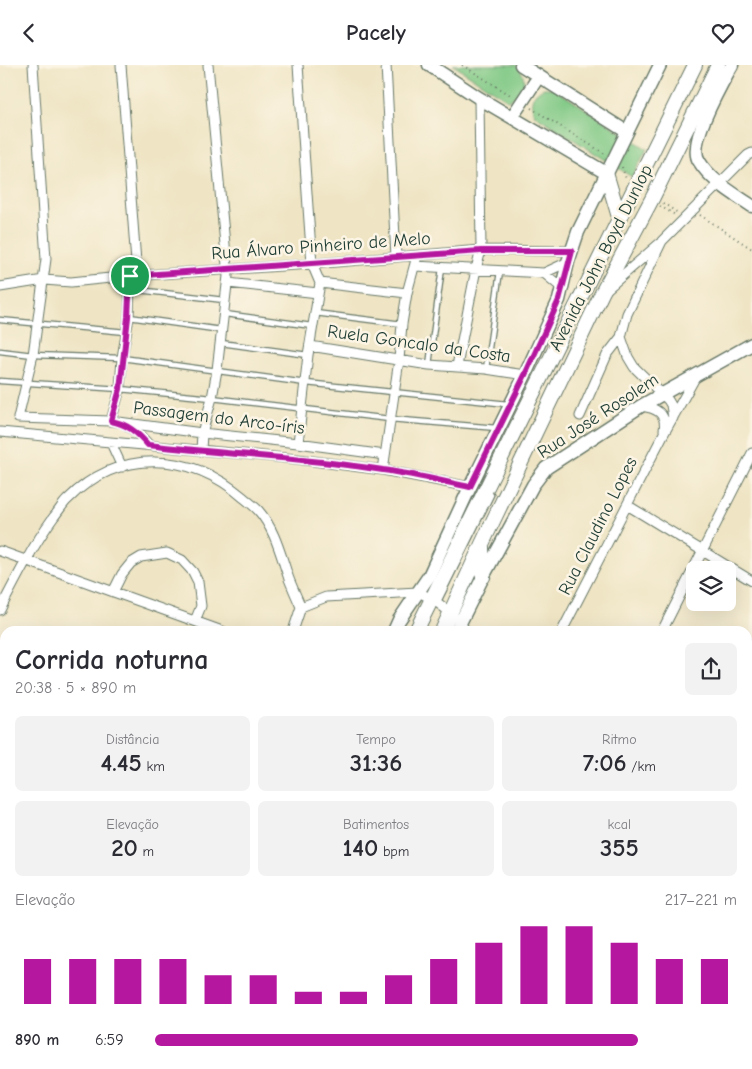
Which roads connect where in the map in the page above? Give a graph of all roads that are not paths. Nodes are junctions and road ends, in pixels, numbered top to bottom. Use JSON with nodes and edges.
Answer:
{"nodes":[{"id":1,"x":33,"y":65,"type":"edge"},
{"id":2,"x":121,"y":65,"type":"edge"},
{"id":3,"x":208,"y":65,"type":"edge"},
{"id":4,"x":298,"y":65,"type":"edge"},
{"id":5,"x":386,"y":65,"type":"edge"},
{"id":6,"x":429,"y":65,"type":"edge"},
{"id":7,"x":521,"y":65,"type":"edge"},
{"id":8,"x":660,"y":65,"type":"edge"},
{"id":9,"x":694,"y":65,"type":"edge"},
{"id":10,"x":712,"y":65,"type":"edge"},
{"id":11,"x":718,"y":65,"type":"edge"},
{"id":12,"x":732,"y":65,"type":"edge"},
{"id":13,"x":539,"y":76,"type":"junction"},
{"id":14,"x":479,"y":98,"type":"junction"},
{"id":15,"x":512,"y":117,"type":"junction"},
{"id":16,"x":627,"y":133,"type":"junction"},
{"id":17,"x":752,"y":153,"type":"edge"},
{"id":18,"x":606,"y":173,"type":"junction"},
{"id":19,"x":720,"y":184,"type":"junction"},
{"id":20,"x":752,"y":205,"type":"edge"},
{"id":21,"x":618,"y":217,"type":"junction"},
{"id":22,"x":662,"y":241,"type":"junction"},
{"id":23,"x":481,"y":251,"type":"junction"},
{"id":24,"x":417,"y":256,"type":"junction"},
{"id":25,"x":570,"y":256,"type":"junction"},
{"id":26,"x":396,"y":257,"type":"junction"},
{"id":27,"x":312,"y":264,"type":"junction"},
{"id":28,"x":415,"y":266,"type":"junction"},
{"id":29,"x":442,"y":268,"type":"junction"},
{"id":30,"x":228,"y":269,"type":"junction"},
{"id":31,"x":476,"y":269,"type":"junction"},
{"id":32,"x":500,"y":271,"type":"junction"},
{"id":33,"x":544,"y":273,"type":"junction"},
{"id":34,"x":130,"y":276,"type":"junction"},
{"id":35,"x":44,"y":280,"type":"junction"},
{"id":36,"x":228,"y":283,"type":"junction"},
{"id":37,"x":320,"y":283,"type":"junction"},
{"id":38,"x":0,"y":287,"type":"edge"},
{"id":39,"x":562,"y":288,"type":"junction"},
{"id":40,"x":130,"y":289,"type":"junction"},
{"id":41,"x":318,"y":293,"type":"junction"},
{"id":42,"x":407,"y":293,"type":"junction"},
{"id":43,"x":602,"y":293,"type":"junction"},
{"id":44,"x":226,"y":301,"type":"junction"},
{"id":45,"x":315,"y":313,"type":"junction"},
{"id":46,"x":225,"y":314,"type":"junction"},
{"id":47,"x":128,"y":317,"type":"junction"},
{"id":48,"x":0,"y":320,"type":"edge"},
{"id":49,"x":36,"y":324,"type":"junction"},
{"id":50,"x":402,"y":324,"type":"junction"},
{"id":51,"x":312,"y":325,"type":"junction"},
{"id":52,"x":222,"y":331,"type":"junction"},
{"id":53,"x":126,"y":332,"type":"junction"},
{"id":54,"x":621,"y":337,"type":"junction"},
{"id":55,"x":221,"y":343,"type":"junction"},
{"id":56,"x":752,"y":344,"type":"edge"},
{"id":57,"x":309,"y":350,"type":"junction"},
{"id":58,"x":0,"y":351,"type":"edge"},
{"id":59,"x":33,"y":355,"type":"junction"},
{"id":60,"x":122,"y":359,"type":"junction"},
{"id":61,"x":399,"y":360,"type":"junction"},
{"id":62,"x":430,"y":365,"type":"junction"},
{"id":63,"x":457,"y":366,"type":"junction"},
{"id":64,"x":486,"y":369,"type":"junction"},
{"id":65,"x":217,"y":370,"type":"junction"},
{"id":66,"x":525,"y":375,"type":"junction"},
{"id":67,"x":696,"y":375,"type":"junction"},
{"id":68,"x":0,"y":381,"type":"edge"},
{"id":69,"x":28,"y":383,"type":"junction"},
{"id":70,"x":306,"y":383,"type":"junction"},
{"id":71,"x":120,"y":389,"type":"junction"},
{"id":72,"x":394,"y":392,"type":"junction"},
{"id":73,"x":661,"y":394,"type":"junction"},
{"id":74,"x":212,"y":398,"type":"junction"},
{"id":75,"x":511,"y":404,"type":"junction"},
{"id":76,"x":641,"y":406,"type":"junction"},
{"id":77,"x":301,"y":409,"type":"junction"},
{"id":78,"x":580,"y":416,"type":"dead end"},
{"id":79,"x":672,"y":418,"type":"junction"},
{"id":80,"x":390,"y":419,"type":"junction"},
{"id":81,"x":111,"y":421,"type":"junction"},
{"id":82,"x":122,"y":423,"type":"junction"},
{"id":83,"x":499,"y":429,"type":"junction"},
{"id":84,"x":0,"y":432,"type":"edge"},
{"id":85,"x":202,"y":433,"type":"junction"},
{"id":86,"x":663,"y":435,"type":"junction"},
{"id":87,"x":111,"y":443,"type":"junction"},
{"id":88,"x":298,"y":443,"type":"junction"},
{"id":89,"x":148,"y":445,"type":"junction"},
{"id":90,"x":201,"y":451,"type":"junction"},
{"id":91,"x":752,"y":453,"type":"edge"},
{"id":92,"x":385,"y":455,"type":"junction"},
{"id":93,"x":122,"y":467,"type":"junction"},
{"id":94,"x":383,"y":470,"type":"junction"},
{"id":95,"x":470,"y":487,"type":"junction"},
{"id":96,"x":494,"y":489,"type":"dead end"},
{"id":97,"x":627,"y":505,"type":"junction"},
{"id":98,"x":482,"y":543,"type":"junction"},
{"id":99,"x":703,"y":550,"type":"junction"},
{"id":100,"x":0,"y":551,"type":"edge"},
{"id":101,"x":26,"y":559,"type":"junction"},
{"id":102,"x":482,"y":577,"type":"junction"},
{"id":103,"x":752,"y":581,"type":"edge"},
{"id":104,"x":113,"y":592,"type":"junction"},
{"id":105,"x":418,"y":592,"type":"junction"},
{"id":106,"x":434,"y":604,"type":"junction"},
{"id":107,"x":301,"y":607,"type":"junction"},
{"id":108,"x":0,"y":610,"type":"edge"},
{"id":109,"x":430,"y":617,"type":"dead end"},
{"id":110,"x":195,"y":621,"type":"junction"},
{"id":111,"x":456,"y":622,"type":"edge"},
{"id":112,"x":208,"y":626,"type":"edge"},
{"id":113,"x":295,"y":626,"type":"edge"},
{"id":114,"x":396,"y":626,"type":"edge"},
{"id":115,"x":419,"y":626,"type":"edge"},
{"id":116,"x":425,"y":626,"type":"edge"},
{"id":117,"x":565,"y":626,"type":"edge"},
{"id":118,"x":665,"y":626,"type":"edge"}],
"edges":[{"from":1,"to":35,"type":"street"},
{"from":2,"to":34,"type":"street"},
{"from":3,"to":30,"type":"street"},
{"from":4,"to":27,"type":"street"},
{"from":5,"to":26,"type":"street"},
{"from":6,"to":14,"type":"street"},
{"from":7,"to":13,"type":"street"},
{"from":8,"to":16,"type":"street"},
{"from":9,"to":21,"type":"main road","name":"Avenida John Boyd Dunlop"},
{"from":10,"to":111,"type":"lane"},
{"from":11,"to":43,"type":"main road","name":"Avenida John Boyd Dunlop"},
{"from":12,"to":19,"type":"street"},
{"from":13,"to":15,"type":"street"},
{"from":13,"to":16,"type":"street"},
{"from":14,"to":15,"type":"street"},
{"from":14,"to":23,"type":"street"},
{"from":15,"to":18,"type":"street"},
{"from":16,"to":18,"type":"street"},
{"from":17,"to":19,"type":"street"},
{"from":18,"to":21,"type":"main road"},
{"from":18,"to":25,"type":"street"},
{"from":19,"to":20,"type":"street"},
{"from":19,"to":22,"type":"street"},
{"from":21,"to":106,"type":"main road","name":"Avenida John Boyd Dunlop"},
{"from":22,"to":43,"type":"street"},
{"from":22,"to":54,"type":"street"},
{"from":23,"to":24,"type":"street","name":"Rua Álvaro Pinheiro de Melo"},
{"from":23,"to":25,"type":"street","name":"Rua Álvaro Pinheiro de Melo"},
{"from":23,"to":31,"type":"street"},
{"from":24,"to":26,"type":"street","name":"Rua Álvaro Pinheiro de Melo"},
{"from":24,"to":28,"type":"street"},
{"from":25,"to":33,"type":"street"},
{"from":25,"to":39,"type":"street"},
{"from":26,"to":27,"type":"street","name":"Rua Álvaro Pinheiro de Melo"},
{"from":27,"to":30,"type":"street","name":"Rua Álvaro Pinheiro de Melo"},
{"from":27,"to":37,"type":"street"},
{"from":28,"to":29,"type":"street"},
{"from":28,"to":42,"type":"street"},
{"from":29,"to":31,"type":"street"},
{"from":29,"to":62,"type":"lane"},
{"from":30,"to":34,"type":"street","name":"Rua Álvaro Pinheiro de Melo"},
{"from":30,"to":36,"type":"street"},
{"from":31,"to":32,"type":"street"},
{"from":31,"to":63,"type":"street"},
{"from":32,"to":33,"type":"street"},
{"from":32,"to":64,"type":"lane"},
{"from":33,"to":39,"type":"street"},
{"from":34,"to":35,"type":"street","name":"Rua Álvaro Pinheiro de Melo"},
{"from":34,"to":40,"type":"street"},
{"from":35,"to":38,"type":"street","name":"Rua Álvaro Pinheiro de Melo"},
{"from":35,"to":49,"type":"street"},
{"from":36,"to":41,"type":"street"},
{"from":36,"to":44,"type":"street"},
{"from":37,"to":41,"type":"street"},
{"from":37,"to":42,"type":"street"},
{"from":39,"to":66,"type":"street"},
{"from":40,"to":44,"type":"lane"},
{"from":40,"to":47,"type":"street"},
{"from":41,"to":45,"type":"street"},
{"from":42,"to":50,"type":"street"},
{"from":43,"to":98,"type":"main road","name":"Avenida John Boyd Dunlop"},
{"from":44,"to":46,"type":"street"},
{"from":45,"to":50,"type":"lane"},
{"from":45,"to":51,"type":"street"},
{"from":46,"to":51,"type":"lane"},
{"from":46,"to":52,"type":"street"},
{"from":47,"to":52,"type":"lane"},
{"from":47,"to":53,"type":"street"},
{"from":48,"to":49,"type":"lane"},
{"from":49,"to":53,"type":"lane"},
{"from":49,"to":59,"type":"street"},
{"from":50,"to":61,"type":"street"},
{"from":51,"to":57,"type":"street"},
{"from":52,"to":55,"type":"street"},
{"from":53,"to":60,"type":"street"},
{"from":54,"to":73,"type":"street"},
{"from":54,"to":78,"type":"street"},
{"from":55,"to":57,"type":"lane"},
{"from":55,"to":65,"type":"street"},
{"from":56,"to":67,"type":"street","name":"Rua José Rosolem"},
{"from":57,"to":61,"type":"street","name":"Ruela Goncalo da Costa"},
{"from":57,"to":70,"type":"street"},
{"from":58,"to":59,"type":"lane"},
{"from":59,"to":60,"type":"lane"},
{"from":59,"to":69,"type":"street"},
{"from":60,"to":65,"type":"lane"},
{"from":60,"to":71,"type":"street"},
{"from":61,"to":62,"type":"street","name":"Ruela Goncalo da Costa"},
{"from":61,"to":72,"type":"street"},
{"from":62,"to":63,"type":"street","name":"Ruela Goncalo da Costa"},
{"from":63,"to":64,"type":"street","name":"Ruela Goncalo da Costa"},
{"from":64,"to":66,"type":"street","name":"Ruela Goncalo da Costa"},
{"from":65,"to":70,"type":"lane"},
{"from":65,"to":74,"type":"street"},
{"from":66,"to":75,"type":"street"},
{"from":67,"to":73,"type":"street","name":"Rua José Rosolem"},
{"from":67,"to":79,"type":"street","name":"Rua Claudino Lopes"},
{"from":68,"to":69,"type":"lane"},
{"from":69,"to":71,"type":"lane"},
{"from":69,"to":81,"type":"street","name":"Passagem do Arco-íris"},
{"from":70,"to":72,"type":"lane"},
{"from":70,"to":77,"type":"street"},
{"from":71,"to":74,"type":"lane"},
{"from":71,"to":81,"type":"street"},
{"from":72,"to":75,"type":"lane"},
{"from":72,"to":80,"type":"street"},
{"from":73,"to":76,"type":"street","name":"Rua José Rosolem"},
{"from":73,"to":79,"type":"street"},
{"from":74,"to":77,"type":"lane"},
{"from":74,"to":85,"type":"street"},
{"from":75,"to":83,"type":"street"},
{"from":76,"to":86,"type":"street"},
{"from":76,"to":102,"type":"street","name":"Rua José Rosolem"},
{"from":77,"to":80,"type":"lane"},
{"from":77,"to":88,"type":"street"},
{"from":79,"to":86,"type":"street","name":"Rua Claudino Lopes"},
{"from":80,"to":83,"type":"lane"},
{"from":80,"to":92,"type":"street"},
{"from":81,"to":82,"type":"street","name":"Passagem do Arco-íris"},
{"from":82,"to":85,"type":"street","name":"Passagem do Arco-íris"},
{"from":82,"to":89,"type":"street"},
{"from":83,"to":95,"type":"street"},
{"from":84,"to":87,"type":"street"},
{"from":85,"to":88,"type":"street","name":"Passagem do Arco-íris"},
{"from":85,"to":90,"type":"street"},
{"from":86,"to":97,"type":"street","name":"Rua Claudino Lopes"},
{"from":87,"to":89,"type":"street"},
{"from":87,"to":93,"type":"street"},
{"from":88,"to":92,"type":"street","name":"Passagem do Arco-íris"},
{"from":89,"to":90,"type":"street"},
{"from":90,"to":94,"type":"street"},
{"from":91,"to":99,"type":"street"},
{"from":92,"to":94,"type":"street"},
{"from":93,"to":101,"type":"street"},
{"from":93,"to":107,"type":"street"},
{"from":94,"to":95,"type":"street"},
{"from":95,"to":105,"type":"street"},
{"from":96,"to":106,"type":"lane"},
{"from":97,"to":99,"type":"street"},
{"from":97,"to":117,"type":"street","name":"Rua Claudino Lopes"},
{"from":98,"to":102,"type":"main road"},
{"from":98,"to":111,"type":"main road","name":"Avenida John Boyd Dunlop"},
{"from":99,"to":103,"type":"street"},
{"from":99,"to":118,"type":"street"},
{"from":100,"to":101,"type":"street"},
{"from":101,"to":104,"type":"street"},
{"from":101,"to":108,"type":"street"},
{"from":102,"to":111,"type":"street","name":"Rua José Rosolem"},
{"from":104,"to":110,"type":"street"},
{"from":104,"to":110,"type":"street"},
{"from":105,"to":106,"type":"street"},
{"from":105,"to":107,"type":"street"},
{"from":105,"to":114,"type":"street"},
{"from":106,"to":111,"type":"street"},
{"from":106,"to":115,"type":"main road","name":"Avenida John Boyd Dunlop"},
{"from":107,"to":113,"type":"street"},
{"from":109,"to":116,"type":"lane"},
{"from":110,"to":112,"type":"street"}]}
